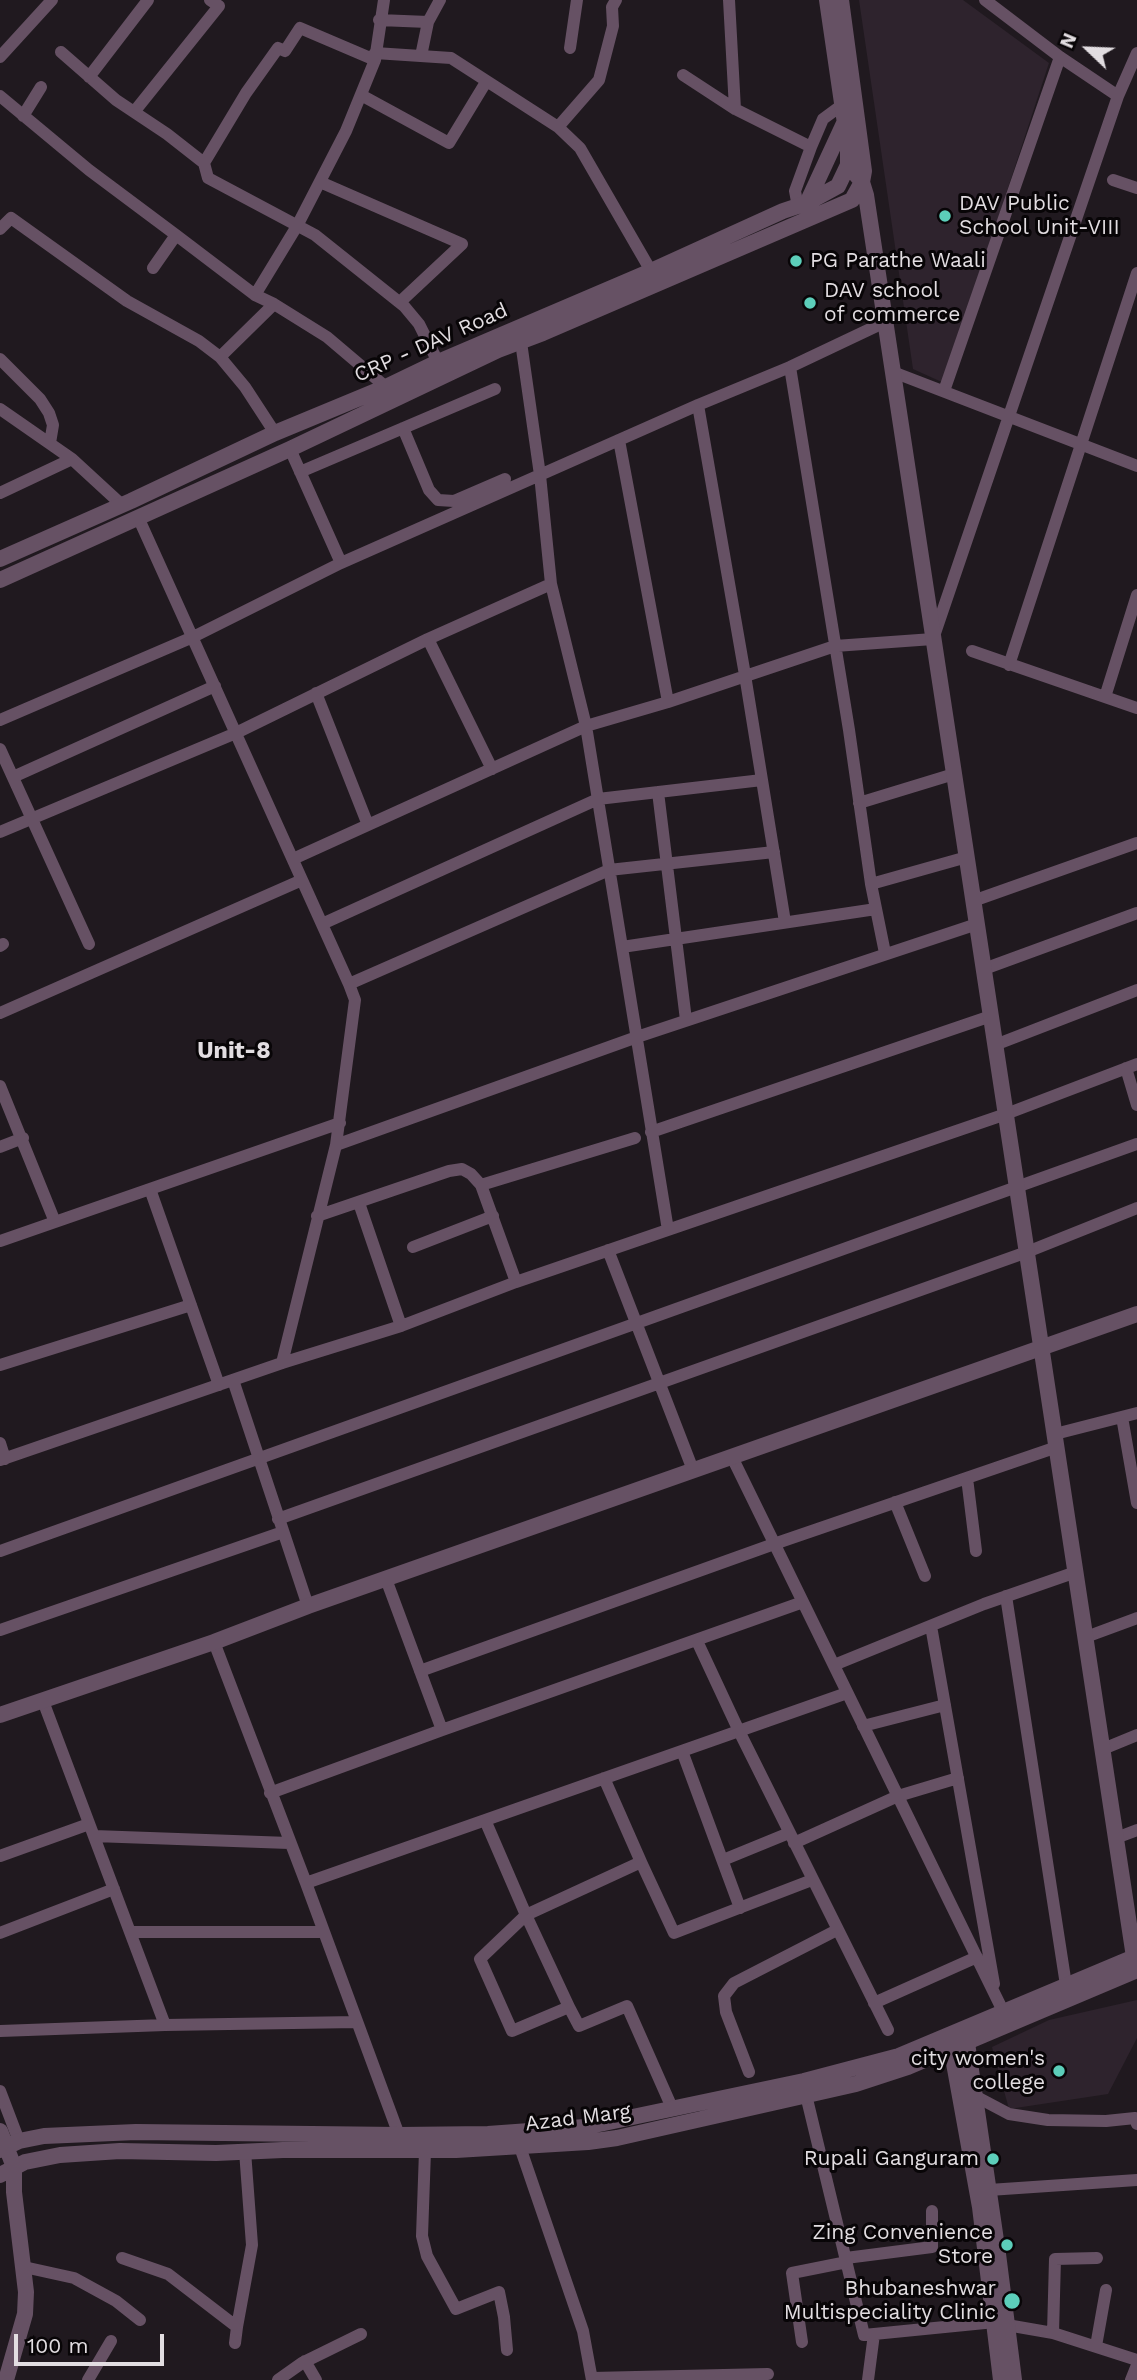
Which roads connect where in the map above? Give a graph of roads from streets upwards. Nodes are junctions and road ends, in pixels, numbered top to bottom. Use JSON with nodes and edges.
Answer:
{"nodes":[{"id":1,"x":52,"y":0,"type":"edge"},
{"id":2,"x":148,"y":0,"type":"edge"},
{"id":3,"x":210,"y":0,"type":"edge"},
{"id":4,"x":384,"y":0,"type":"edge"},
{"id":5,"x":440,"y":0,"type":"edge"},
{"id":6,"x":577,"y":0,"type":"edge"},
{"id":7,"x":616,"y":0,"type":"edge"},
{"id":8,"x":729,"y":0,"type":"edge"},
{"id":9,"x":827,"y":0,"type":"edge"},
{"id":10,"x":841,"y":0,"type":"edge"},
{"id":11,"x":985,"y":0,"type":"edge"},
{"id":12,"x":379,"y":20,"type":"junction"},
{"id":13,"x":428,"y":22,"type":"junction"},
{"id":14,"x":570,"y":48,"type":"dead end"},
{"id":15,"x":61,"y":52,"type":"dead end"},
{"id":16,"x":1137,"y":52,"type":"edge"},
{"id":17,"x":421,"y":56,"type":"junction"},
{"id":18,"x":0,"y":57,"type":"edge"},
{"id":19,"x":375,"y":57,"type":"junction"},
{"id":20,"x":1060,"y":57,"type":"junction"},
{"id":21,"x":683,"y":75,"type":"dead end"},
{"id":22,"x":89,"y":77,"type":"junction"},
{"id":23,"x":486,"y":82,"type":"junction"},
{"id":24,"x":41,"y":87,"type":"dead end"},
{"id":25,"x":361,"y":95,"type":"junction"},
{"id":26,"x":0,"y":96,"type":"edge"},
{"id":27,"x":1118,"y":96,"type":"junction"},
{"id":28,"x":735,"y":108,"type":"junction"},
{"id":29,"x":134,"y":112,"type":"junction"},
{"id":30,"x":843,"y":113,"type":"junction"},
{"id":31,"x":23,"y":116,"type":"junction"},
{"id":32,"x":558,"y":127,"type":"junction"},
{"id":33,"x":811,"y":147,"type":"junction"},
{"id":34,"x":204,"y":163,"type":"junction"},
{"id":35,"x":848,"y":165,"type":"junction"},
{"id":36,"x":1113,"y":180,"type":"dead end"},
{"id":37,"x":862,"y":181,"type":"junction"},
{"id":38,"x":320,"y":182,"type":"junction"},
{"id":39,"x":1137,"y":188,"type":"edge"},
{"id":40,"x":803,"y":205,"type":"junction"},
{"id":41,"x":297,"y":226,"type":"junction"},
{"id":42,"x":0,"y":229,"type":"edge"},
{"id":43,"x":176,"y":235,"type":"junction"},
{"id":44,"x":153,"y":268,"type":"dead end"},
{"id":45,"x":651,"y":271,"type":"junction"},
{"id":46,"x":1137,"y":273,"type":"edge"},
{"id":47,"x":255,"y":295,"type":"junction"},
{"id":48,"x":400,"y":303,"type":"junction"},
{"id":49,"x":274,"y":304,"type":"junction"},
{"id":50,"x":885,"y":322,"type":"junction"},
{"id":51,"x":521,"y":341,"type":"junction"},
{"id":52,"x":220,"y":357,"type":"junction"},
{"id":53,"x":0,"y":359,"type":"edge"},
{"id":54,"x":438,"y":362,"type":"junction"},
{"id":55,"x":790,"y":367,"type":"junction"},
{"id":56,"x":893,"y":372,"type":"junction"},
{"id":57,"x":386,"y":387,"type":"junction"},
{"id":58,"x":495,"y":388,"type":"dead end"},
{"id":59,"x":944,"y":391,"type":"junction"},
{"id":60,"x":698,"y":405,"type":"junction"},
{"id":61,"x":0,"y":409,"type":"edge"},
{"id":62,"x":1009,"y":418,"type":"junction"},
{"id":63,"x":403,"y":428,"type":"junction"},
{"id":64,"x":275,"y":433,"type":"junction"},
{"id":65,"x":619,"y":440,"type":"junction"},
{"id":66,"x":50,"y":443,"type":"junction"},
{"id":67,"x":1082,"y":445,"type":"junction"},
{"id":68,"x":290,"y":449,"type":"junction"},
{"id":69,"x":72,"y":459,"type":"junction"},
{"id":70,"x":215,"y":461,"type":"junction"},
{"id":71,"x":1137,"y":466,"type":"edge"},
{"id":72,"x":300,"y":472,"type":"junction"},
{"id":73,"x":540,"y":475,"type":"junction"},
{"id":74,"x":505,"y":479,"type":"dead end"},
{"id":75,"x":222,"y":480,"type":"junction"},
{"id":76,"x":0,"y":493,"type":"edge"},
{"id":77,"x":122,"y":505,"type":"junction"},
{"id":78,"x":138,"y":517,"type":"junction"},
{"id":79,"x":0,"y":559,"type":"edge"},
{"id":80,"x":341,"y":563,"type":"junction"},
{"id":81,"x":0,"y":580,"type":"edge"},
{"id":82,"x":551,"y":584,"type":"junction"},
{"id":83,"x":1137,"y":595,"type":"edge"},
{"id":84,"x":193,"y":637,"type":"junction"},
{"id":85,"x":428,"y":639,"type":"junction"},
{"id":86,"x":933,"y":639,"type":"junction"},
{"id":87,"x":835,"y":646,"type":"junction"},
{"id":88,"x":972,"y":651,"type":"dead end"},
{"id":89,"x":1009,"y":665,"type":"junction"},
{"id":90,"x":745,"y":676,"type":"junction"},
{"id":91,"x":215,"y":686,"type":"junction"},
{"id":92,"x":316,"y":693,"type":"junction"},
{"id":93,"x":1105,"y":697,"type":"junction"},
{"id":94,"x":668,"y":702,"type":"junction"},
{"id":95,"x":1137,"y":708,"type":"edge"},
{"id":96,"x":0,"y":720,"type":"edge"},
{"id":97,"x":586,"y":726,"type":"junction"},
{"id":98,"x":236,"y":733,"type":"junction"},
{"id":99,"x":1,"y":751,"type":"edge"},
{"id":100,"x":492,"y":769,"type":"junction"},
{"id":101,"x":954,"y":774,"type":"junction"},
{"id":102,"x":13,"y":777,"type":"junction"},
{"id":103,"x":762,"y":780,"type":"junction"},
{"id":104,"x":658,"y":792,"type":"junction"},
{"id":105,"x":598,"y":799,"type":"junction"},
{"id":106,"x":859,"y":803,"type":"junction"},
{"id":107,"x":31,"y":819,"type":"junction"},
{"id":108,"x":368,"y":825,"type":"junction"},
{"id":109,"x":0,"y":832,"type":"edge"},
{"id":110,"x":1137,"y":843,"type":"edge"},
{"id":111,"x":774,"y":852,"type":"junction"},
{"id":112,"x":967,"y":858,"type":"junction"},
{"id":113,"x":293,"y":859,"type":"junction"},
{"id":114,"x":667,"y":864,"type":"junction"},
{"id":115,"x":609,"y":870,"type":"junction"},
{"id":116,"x":303,"y":880,"type":"junction"},
{"id":117,"x":871,"y":884,"type":"junction"},
{"id":118,"x":974,"y":901,"type":"junction"},
{"id":119,"x":876,"y":909,"type":"junction"},
{"id":120,"x":1137,"y":913,"type":"edge"},
{"id":121,"x":785,"y":922,"type":"junction"},
{"id":122,"x":322,"y":924,"type":"junction"},
{"id":123,"x":977,"y":924,"type":"junction"},
{"id":124,"x":676,"y":939,"type":"junction"},
{"id":125,"x":89,"y":944,"type":"dead end"},
{"id":126,"x":622,"y":947,"type":"junction"},
{"id":127,"x":885,"y":953,"type":"junction"},
{"id":128,"x":984,"y":969,"type":"junction"},
{"id":129,"x":349,"y":984,"type":"junction"},
{"id":130,"x":1137,"y":990,"type":"edge"},
{"id":131,"x":0,"y":1013,"type":"edge"},
{"id":132,"x":991,"y":1016,"type":"junction"},
{"id":133,"x":686,"y":1020,"type":"junction"},
{"id":134,"x":637,"y":1037,"type":"junction"},
{"id":135,"x":995,"y":1045,"type":"junction"},
{"id":136,"x":1132,"y":1066,"type":"edge"},
{"id":137,"x":0,"y":1086,"type":"edge"},
{"id":138,"x":1137,"y":1105,"type":"edge"},
{"id":139,"x":1006,"y":1114,"type":"junction"},
{"id":140,"x":340,"y":1124,"type":"junction"},
{"id":141,"x":651,"y":1132,"type":"junction"},
{"id":142,"x":23,"y":1138,"type":"junction"},
{"id":143,"x":635,"y":1139,"type":"dead end"},
{"id":144,"x":1137,"y":1144,"type":"edge"},
{"id":145,"x":336,"y":1145,"type":"junction"},
{"id":146,"x":0,"y":1147,"type":"edge"},
{"id":147,"x":481,"y":1185,"type":"junction"},
{"id":148,"x":1017,"y":1186,"type":"junction"},
{"id":149,"x":150,"y":1189,"type":"junction"},
{"id":150,"x":359,"y":1203,"type":"junction"},
{"id":151,"x":1137,"y":1208,"type":"edge"},
{"id":152,"x":317,"y":1216,"type":"junction"},
{"id":153,"x":493,"y":1216,"type":"junction"},
{"id":154,"x":55,"y":1222,"type":"junction"},
{"id":155,"x":668,"y":1230,"type":"junction"},
{"id":156,"x":0,"y":1241,"type":"edge"},
{"id":157,"x":413,"y":1247,"type":"dead end"},
{"id":158,"x":608,"y":1250,"type":"junction"},
{"id":159,"x":1027,"y":1252,"type":"junction"},
{"id":160,"x":516,"y":1282,"type":"junction"},
{"id":161,"x":191,"y":1305,"type":"junction"},
{"id":162,"x":1137,"y":1314,"type":"edge"},
{"id":163,"x":637,"y":1322,"type":"junction"},
{"id":164,"x":401,"y":1326,"type":"junction"},
{"id":165,"x":1042,"y":1348,"type":"junction"},
{"id":166,"x":282,"y":1363,"type":"junction"},
{"id":167,"x":0,"y":1365,"type":"edge"},
{"id":168,"x":233,"y":1380,"type":"junction"},
{"id":169,"x":658,"y":1382,"type":"junction"},
{"id":170,"x":219,"y":1385,"type":"junction"},
{"id":171,"x":1137,"y":1413,"type":"edge"},
{"id":172,"x":1122,"y":1417,"type":"junction"},
{"id":173,"x":1056,"y":1440,"type":"junction"},
{"id":174,"x":0,"y":1443,"type":"edge"},
{"id":175,"x":732,"y":1457,"type":"junction"},
{"id":176,"x":3,"y":1460,"type":"edge"},
{"id":177,"x":258,"y":1460,"type":"junction"},
{"id":178,"x":693,"y":1470,"type":"junction"},
{"id":179,"x":967,"y":1478,"type":"junction"},
{"id":180,"x":895,"y":1502,"type":"junction"},
{"id":181,"x":1137,"y":1503,"type":"edge"},
{"id":182,"x":278,"y":1518,"type":"junction"},
{"id":183,"x":283,"y":1532,"type":"junction"},
{"id":184,"x":774,"y":1544,"type":"junction"},
{"id":185,"x":0,"y":1551,"type":"edge"},
{"id":186,"x":976,"y":1551,"type":"dead end"},
{"id":187,"x":1076,"y":1572,"type":"junction"},
{"id":188,"x":925,"y":1576,"type":"dead end"},
{"id":189,"x":386,"y":1579,"type":"junction"},
{"id":190,"x":1006,"y":1597,"type":"junction"},
{"id":191,"x":803,"y":1602,"type":"junction"},
{"id":192,"x":307,"y":1606,"type":"junction"},
{"id":193,"x":1137,"y":1618,"type":"edge"},
{"id":194,"x":931,"y":1626,"type":"junction"},
{"id":195,"x":0,"y":1630,"type":"edge"},
{"id":196,"x":1086,"y":1637,"type":"junction"},
{"id":197,"x":214,"y":1642,"type":"junction"},
{"id":198,"x":697,"y":1642,"type":"junction"},
{"id":199,"x":834,"y":1665,"type":"junction"},
{"id":200,"x":420,"y":1671,"type":"junction"},
{"id":201,"x":847,"y":1693,"type":"junction"},
{"id":202,"x":44,"y":1701,"type":"junction"},
{"id":203,"x":945,"y":1705,"type":"junction"},
{"id":204,"x":0,"y":1715,"type":"edge"},
{"id":205,"x":863,"y":1726,"type":"junction"},
{"id":206,"x":442,"y":1730,"type":"junction"},
{"id":207,"x":739,"y":1731,"type":"junction"},
{"id":208,"x":1137,"y":1735,"type":"edge"},
{"id":209,"x":1103,"y":1749,"type":"junction"},
{"id":210,"x":682,"y":1751,"type":"junction"},
{"id":211,"x":958,"y":1778,"type":"junction"},
{"id":212,"x":604,"y":1779,"type":"junction"},
{"id":213,"x":270,"y":1793,"type":"junction"},
{"id":214,"x":898,"y":1796,"type":"junction"},
{"id":215,"x":485,"y":1820,"type":"junction"},
{"id":216,"x":92,"y":1830,"type":"junction"},
{"id":217,"x":1137,"y":1830,"type":"edge"},
{"id":218,"x":792,"y":1838,"type":"junction"},
{"id":219,"x":1116,"y":1838,"type":"junction"},
{"id":220,"x":289,"y":1843,"type":"junction"},
{"id":221,"x":0,"y":1856,"type":"edge"},
{"id":222,"x":723,"y":1860,"type":"junction"},
{"id":223,"x":641,"y":1862,"type":"junction"},
{"id":224,"x":812,"y":1880,"type":"junction"},
{"id":225,"x":306,"y":1883,"type":"junction"},
{"id":226,"x":114,"y":1889,"type":"junction"},
{"id":227,"x":740,"y":1908,"type":"junction"},
{"id":228,"x":526,"y":1915,"type":"junction"},
{"id":229,"x":837,"y":1930,"type":"junction"},
{"id":230,"x":130,"y":1932,"type":"junction"},
{"id":231,"x":323,"y":1932,"type":"junction"},
{"id":232,"x":0,"y":1933,"type":"edge"},
{"id":233,"x":976,"y":1957,"type":"junction"},
{"id":234,"x":1136,"y":1961,"type":"edge"},
{"id":235,"x":1066,"y":1985,"type":"junction"},
{"id":236,"x":874,"y":2003,"type":"junction"},
{"id":237,"x":1000,"y":2005,"type":"junction"},
{"id":238,"x":569,"y":2007,"type":"junction"},
{"id":239,"x":357,"y":2022,"type":"junction"},
{"id":240,"x":165,"y":2025,"type":"junction"},
{"id":241,"x":888,"y":2030,"type":"dead end"},
{"id":242,"x":0,"y":2031,"type":"edge"},
{"id":243,"x":966,"y":2036,"type":"junction"},
{"id":244,"x":950,"y":2042,"type":"junction"},
{"id":245,"x":749,"y":2072,"type":"dead end"},
{"id":246,"x":0,"y":2091,"type":"edge"},
{"id":247,"x":806,"y":2095,"type":"junction"},
{"id":248,"x":975,"y":2096,"type":"junction"},
{"id":249,"x":673,"y":2110,"type":"junction"},
{"id":250,"x":1136,"y":2120,"type":"edge"},
{"id":251,"x":399,"y":2135,"type":"junction"},
{"id":252,"x":6,"y":2142,"type":"edge"},
{"id":253,"x":520,"y":2147,"type":"junction"},
{"id":254,"x":245,"y":2151,"type":"junction"},
{"id":255,"x":425,"y":2151,"type":"junction"},
{"id":256,"x":4,"y":2173,"type":"edge"},
{"id":257,"x":1137,"y":2179,"type":"edge"},
{"id":258,"x":989,"y":2190,"type":"junction"},
{"id":259,"x":932,"y":2211,"type":"dead end"},
{"id":260,"x":122,"y":2258,"type":"dead end"},
{"id":261,"x":1097,"y":2258,"type":"dead end"},
{"id":262,"x":847,"y":2260,"type":"junction"},
{"id":263,"x":24,"y":2267,"type":"junction"},
{"id":264,"x":1106,"y":2290,"type":"dead end"},
{"id":265,"x":140,"y":2320,"type":"dead end"},
{"id":266,"x":1001,"y":2323,"type":"junction"},
{"id":267,"x":237,"y":2327,"type":"junction"},
{"id":268,"x":1053,"y":2333,"type":"junction"},
{"id":269,"x":361,"y":2334,"type":"dead end"},
{"id":270,"x":874,"y":2334,"type":"junction"},
{"id":271,"x":111,"y":2341,"type":"dead end"},
{"id":272,"x":802,"y":2342,"type":"dead end"},
{"id":273,"x":235,"y":2343,"type":"dead end"},
{"id":274,"x":1097,"y":2346,"type":"junction"},
{"id":275,"x":507,"y":2350,"type":"dead end"},
{"id":276,"x":1137,"y":2360,"type":"edge"},
{"id":277,"x":305,"y":2361,"type":"junction"},
{"id":278,"x":1137,"y":2365,"type":"edge"},
{"id":279,"x":768,"y":2374,"type":"dead end"},
{"id":280,"x":592,"y":2379,"type":"edge"},
{"id":281,"x":6,"y":2380,"type":"edge"},
{"id":282,"x":88,"y":2380,"type":"edge"},
{"id":283,"x":278,"y":2380,"type":"edge"},
{"id":284,"x":316,"y":2380,"type":"edge"},
{"id":285,"x":868,"y":2380,"type":"edge"},
{"id":286,"x":1001,"y":2380,"type":"edge"},
{"id":287,"x":1014,"y":2380,"type":"edge"},
{"id":288,"x":1131,"y":2380,"type":"edge"}],
"edges":[{"from":1,"to":18,"type":"street"},
{"from":2,"to":22,"type":"street"},
{"from":3,"to":29,"type":"street"},
{"from":4,"to":12,"type":"street"},
{"from":5,"to":13,"type":"street"},
{"from":6,"to":14,"type":"street"},
{"from":7,"to":32,"type":"street"},
{"from":8,"to":28,"type":"street"},
{"from":9,"to":30,"type":"street"},
{"from":10,"to":37,"type":"street"},
{"from":11,"to":20,"type":"street"},
{"from":12,"to":13,"type":"street"},
{"from":12,"to":19,"type":"street"},
{"from":13,"to":17,"type":"street"},
{"from":15,"to":22,"type":"street"},
{"from":16,"to":27,"type":"street"},
{"from":17,"to":19,"type":"street"},
{"from":17,"to":23,"type":"street"},
{"from":19,"to":25,"type":"street"},
{"from":19,"to":34,"type":"street"},
{"from":20,"to":27,"type":"street"},
{"from":20,"to":59,"type":"street"},
{"from":21,"to":28,"type":"street"},
{"from":22,"to":29,"type":"street"},
{"from":23,"to":25,"type":"street"},
{"from":23,"to":32,"type":"street"},
{"from":24,"to":31,"type":"street"},
{"from":25,"to":38,"type":"street"},
{"from":26,"to":31,"type":"street"},
{"from":27,"to":62,"type":"street"},
{"from":28,"to":33,"type":"street"},
{"from":29,"to":34,"type":"street"},
{"from":30,"to":33,"type":"street"},
{"from":30,"to":35,"type":"street"},
{"from":30,"to":40,"type":"street"},
{"from":31,"to":43,"type":"street"},
{"from":32,"to":45,"type":"street"},
{"from":33,"to":40,"type":"street"},
{"from":34,"to":41,"type":"street"},
{"from":35,"to":37,"type":"street"},
{"from":35,"to":40,"type":"street","name":"CRP - DAV Road"},
{"from":36,"to":39,"type":"street"},
{"from":37,"to":50,"type":"street"},
{"from":37,"to":51,"type":"street","name":"CRP - DAV Road"},
{"from":38,"to":41,"type":"street"},
{"from":38,"to":48,"type":"street"},
{"from":40,"to":45,"type":"street","name":"CRP - DAV Road"},
{"from":41,"to":47,"type":"street"},
{"from":41,"to":48,"type":"street"},
{"from":42,"to":52,"type":"street"},
{"from":43,"to":44,"type":"street"},
{"from":43,"to":47,"type":"street"},
{"from":45,"to":54,"type":"street","name":"CRP - DAV Road"},
{"from":46,"to":67,"type":"street"},
{"from":47,"to":49,"type":"street"},
{"from":48,"to":54,"type":"street"},
{"from":49,"to":52,"type":"street"},
{"from":49,"to":57,"type":"street"},
{"from":50,"to":55,"type":"street"},
{"from":50,"to":56,"type":"street"},
{"from":51,"to":68,"type":"street","name":"CRP - DAV Road"},
{"from":51,"to":73,"type":"street"},
{"from":52,"to":64,"type":"street"},
{"from":53,"to":66,"type":"street"},
{"from":54,"to":57,"type":"street","name":"CRP - DAV Road"},
{"from":55,"to":60,"type":"street"},
{"from":55,"to":87,"type":"street"},
{"from":56,"to":59,"type":"street"},
{"from":56,"to":86,"type":"street"},
{"from":57,"to":64,"type":"street","name":"CRP - DAV Road"},
{"from":58,"to":63,"type":"street"},
{"from":59,"to":62,"type":"street"},
{"from":60,"to":65,"type":"street"},
{"from":60,"to":90,"type":"street"},
{"from":61,"to":66,"type":"street"},
{"from":62,"to":67,"type":"street"},
{"from":62,"to":86,"type":"street"},
{"from":63,"to":72,"type":"street"},
{"from":63,"to":74,"type":"street"},
{"from":64,"to":70,"type":"street","name":"CRP - DAV Road"},
{"from":65,"to":73,"type":"street"},
{"from":65,"to":94,"type":"street"},
{"from":66,"to":69,"type":"street"},
{"from":67,"to":71,"type":"street"},
{"from":67,"to":89,"type":"street"},
{"from":68,"to":72,"type":"street"},
{"from":68,"to":75,"type":"street","name":"CRP - DAV Road"},
{"from":69,"to":76,"type":"street"},
{"from":69,"to":77,"type":"street"},
{"from":70,"to":75,"type":"street"},
{"from":70,"to":77,"type":"street","name":"CRP - DAV Road"},
{"from":72,"to":80,"type":"street"},
{"from":73,"to":80,"type":"street"},
{"from":73,"to":82,"type":"street"},
{"from":75,"to":78,"type":"street","name":"CRP - DAV Road"},
{"from":77,"to":79,"type":"street","name":"CRP - DAV Road"},
{"from":78,"to":81,"type":"street","name":"CRP - DAV Road"},
{"from":78,"to":84,"type":"street"},
{"from":80,"to":84,"type":"street"},
{"from":82,"to":85,"type":"street"},
{"from":82,"to":97,"type":"street"},
{"from":83,"to":93,"type":"street"},
{"from":84,"to":91,"type":"street"},
{"from":84,"to":96,"type":"street"},
{"from":85,"to":92,"type":"street"},
{"from":85,"to":100,"type":"street"},
{"from":86,"to":87,"type":"street"},
{"from":86,"to":101,"type":"street"},
{"from":87,"to":90,"type":"street"},
{"from":87,"to":106,"type":"street"},
{"from":88,"to":89,"type":"street"},
{"from":89,"to":93,"type":"street"},
{"from":90,"to":94,"type":"street"},
{"from":90,"to":103,"type":"street"},
{"from":91,"to":98,"type":"street"},
{"from":91,"to":102,"type":"street"},
{"from":92,"to":98,"type":"street"},
{"from":92,"to":108,"type":"street"},
{"from":93,"to":95,"type":"street"},
{"from":94,"to":97,"type":"street"},
{"from":97,"to":100,"type":"street"},
{"from":97,"to":105,"type":"street"},
{"from":98,"to":107,"type":"street"},
{"from":98,"to":113,"type":"street"},
{"from":99,"to":102,"type":"street"},
{"from":100,"to":108,"type":"street"},
{"from":101,"to":106,"type":"street"},
{"from":101,"to":112,"type":"street"},
{"from":102,"to":107,"type":"street"},
{"from":103,"to":104,"type":"street"},
{"from":103,"to":111,"type":"street"},
{"from":104,"to":105,"type":"street"},
{"from":104,"to":114,"type":"street"},
{"from":105,"to":115,"type":"street"},
{"from":105,"to":122,"type":"street"},
{"from":106,"to":117,"type":"street"},
{"from":107,"to":109,"type":"street"},
{"from":107,"to":125,"type":"street"},
{"from":108,"to":113,"type":"street"},
{"from":110,"to":118,"type":"street"},
{"from":111,"to":114,"type":"street"},
{"from":111,"to":121,"type":"street"},
{"from":112,"to":117,"type":"street"},
{"from":112,"to":118,"type":"street"},
{"from":113,"to":116,"type":"street"},
{"from":114,"to":115,"type":"street"},
{"from":114,"to":124,"type":"street"},
{"from":115,"to":126,"type":"street"},
{"from":115,"to":129,"type":"street"},
{"from":116,"to":122,"type":"street"},
{"from":116,"to":131,"type":"street"},
{"from":117,"to":119,"type":"street"},
{"from":118,"to":123,"type":"street"},
{"from":119,"to":121,"type":"street"},
{"from":119,"to":127,"type":"street"},
{"from":120,"to":128,"type":"street"},
{"from":121,"to":124,"type":"street"},
{"from":122,"to":129,"type":"street"},
{"from":123,"to":127,"type":"street"},
{"from":123,"to":128,"type":"street"},
{"from":124,"to":126,"type":"street"},
{"from":124,"to":133,"type":"street"},
{"from":126,"to":134,"type":"street"},
{"from":127,"to":133,"type":"street"},
{"from":128,"to":132,"type":"street"},
{"from":129,"to":140,"type":"street"},
{"from":130,"to":135,"type":"street"},
{"from":132,"to":135,"type":"street"},
{"from":132,"to":141,"type":"street"},
{"from":133,"to":134,"type":"street"},
{"from":134,"to":141,"type":"street"},
{"from":134,"to":145,"type":"street"},
{"from":135,"to":139,"type":"street"},
{"from":136,"to":138,"type":"street"},
{"from":136,"to":139,"type":"street"},
{"from":137,"to":142,"type":"street"},
{"from":139,"to":148,"type":"street"},
{"from":139,"to":155,"type":"street"},
{"from":140,"to":145,"type":"street"},
{"from":140,"to":149,"type":"street"},
{"from":141,"to":155,"type":"street"},
{"from":142,"to":146,"type":"street"},
{"from":142,"to":154,"type":"street"},
{"from":143,"to":147,"type":"street"},
{"from":144,"to":148,"type":"street"},
{"from":145,"to":152,"type":"street"},
{"from":147,"to":150,"type":"street"},
{"from":147,"to":153,"type":"street"},
{"from":148,"to":159,"type":"street"},
{"from":148,"to":163,"type":"street"},
{"from":149,"to":154,"type":"street"},
{"from":149,"to":161,"type":"street"},
{"from":150,"to":152,"type":"street"},
{"from":150,"to":164,"type":"street"},
{"from":151,"to":159,"type":"street"},
{"from":152,"to":166,"type":"street"},
{"from":153,"to":157,"type":"street"},
{"from":153,"to":160,"type":"street"},
{"from":154,"to":156,"type":"street"},
{"from":155,"to":158,"type":"street"},
{"from":158,"to":160,"type":"street"},
{"from":158,"to":163,"type":"street"},
{"from":159,"to":165,"type":"street"},
{"from":159,"to":169,"type":"street"},
{"from":160,"to":164,"type":"street"},
{"from":161,"to":167,"type":"street"},
{"from":161,"to":170,"type":"street"},
{"from":162,"to":165,"type":"street"},
{"from":163,"to":169,"type":"street"},
{"from":163,"to":177,"type":"street"},
{"from":164,"to":166,"type":"street"},
{"from":165,"to":173,"type":"street"},
{"from":165,"to":175,"type":"street"},
{"from":166,"to":168,"type":"street"},
{"from":168,"to":170,"type":"street"},
{"from":168,"to":177,"type":"street"},
{"from":169,"to":178,"type":"street"},
{"from":169,"to":182,"type":"street"},
{"from":170,"to":176,"type":"street"},
{"from":171,"to":172,"type":"street"},
{"from":172,"to":173,"type":"street"},
{"from":172,"to":181,"type":"street"},
{"from":173,"to":179,"type":"street"},
{"from":173,"to":187,"type":"street"},
{"from":174,"to":176,"type":"street"},
{"from":175,"to":178,"type":"street"},
{"from":175,"to":184,"type":"street"},
{"from":177,"to":182,"type":"street"},
{"from":177,"to":185,"type":"street"},
{"from":178,"to":189,"type":"street"},
{"from":179,"to":180,"type":"street"},
{"from":179,"to":186,"type":"street"},
{"from":180,"to":184,"type":"street"},
{"from":180,"to":188,"type":"street"},
{"from":182,"to":183,"type":"street"},
{"from":183,"to":192,"type":"street"},
{"from":183,"to":195,"type":"street"},
{"from":184,"to":191,"type":"street"},
{"from":184,"to":200,"type":"street"},
{"from":187,"to":190,"type":"street"},
{"from":187,"to":196,"type":"street"},
{"from":189,"to":192,"type":"street"},
{"from":189,"to":200,"type":"street"},
{"from":190,"to":194,"type":"street"},
{"from":190,"to":235,"type":"street"},
{"from":191,"to":198,"type":"street"},
{"from":191,"to":199,"type":"street"},
{"from":192,"to":197,"type":"street"},
{"from":193,"to":196,"type":"street"},
{"from":194,"to":199,"type":"street"},
{"from":194,"to":203,"type":"street"},
{"from":196,"to":209,"type":"street"},
{"from":197,"to":202,"type":"street"},
{"from":197,"to":213,"type":"street"},
{"from":198,"to":206,"type":"street"},
{"from":198,"to":207,"type":"street"},
{"from":199,"to":201,"type":"street"},
{"from":200,"to":206,"type":"street"},
{"from":201,"to":205,"type":"street"},
{"from":201,"to":207,"type":"street"},
{"from":202,"to":204,"type":"street"},
{"from":202,"to":216,"type":"street"},
{"from":203,"to":205,"type":"street"},
{"from":203,"to":211,"type":"street"},
{"from":205,"to":214,"type":"street"},
{"from":206,"to":213,"type":"street"},
{"from":207,"to":210,"type":"street"},
{"from":207,"to":218,"type":"street"},
{"from":208,"to":209,"type":"street"},
{"from":209,"to":219,"type":"street"},
{"from":210,"to":212,"type":"street"},
{"from":210,"to":222,"type":"street"},
{"from":211,"to":214,"type":"street"},
{"from":211,"to":237,"type":"street"},
{"from":212,"to":215,"type":"street"},
{"from":212,"to":223,"type":"street"},
{"from":213,"to":220,"type":"street"},
{"from":214,"to":218,"type":"street"},
{"from":214,"to":233,"type":"street"},
{"from":215,"to":225,"type":"street"},
{"from":215,"to":228,"type":"street"},
{"from":216,"to":220,"type":"street"},
{"from":216,"to":221,"type":"street"},
{"from":216,"to":226,"type":"street"},
{"from":217,"to":219,"type":"street"},
{"from":218,"to":222,"type":"street"},
{"from":218,"to":224,"type":"street"},
{"from":219,"to":234,"type":"street"},
{"from":220,"to":225,"type":"street"},
{"from":222,"to":227,"type":"street"},
{"from":223,"to":227,"type":"street"},
{"from":223,"to":228,"type":"street"},
{"from":224,"to":227,"type":"street"},
{"from":224,"to":229,"type":"street"},
{"from":225,"to":231,"type":"street"},
{"from":226,"to":230,"type":"street"},
{"from":226,"to":232,"type":"street"},
{"from":228,"to":238,"type":"street"},
{"from":228,"to":238,"type":"street"},
{"from":229,"to":236,"type":"street"},
{"from":229,"to":245,"type":"street"},
{"from":230,"to":231,"type":"street"},
{"from":230,"to":240,"type":"street"},
{"from":231,"to":239,"type":"street"},
{"from":233,"to":236,"type":"street"},
{"from":233,"to":237,"type":"street"},
{"from":234,"to":235,"type":"street","name":"Azad Marg"},
{"from":234,"to":243,"type":"street","name":"Azad Marg"},
{"from":235,"to":237,"type":"street","name":"Azad Marg"},
{"from":236,"to":241,"type":"street"},
{"from":237,"to":243,"type":"street","name":"Azad Marg"},
{"from":238,"to":249,"type":"street"},
{"from":239,"to":240,"type":"street"},
{"from":239,"to":251,"type":"street"},
{"from":240,"to":242,"type":"street"},
{"from":243,"to":244,"type":"street","name":"Azad Marg"},
{"from":243,"to":248,"type":"street"},
{"from":244,"to":247,"type":"street","name":"Azad Marg"},
{"from":244,"to":249,"type":"street","name":"Azad Marg"},
{"from":244,"to":266,"type":"street"},
{"from":246,"to":252,"type":"street"},
{"from":247,"to":253,"type":"street","name":"Azad Marg"},
{"from":247,"to":262,"type":"street"},
{"from":248,"to":250,"type":"street"},
{"from":248,"to":258,"type":"street"},
{"from":249,"to":251,"type":"street","name":"Azad Marg"},
{"from":251,"to":252,"type":"street","name":"Azad Marg"},
{"from":252,"to":256,"type":"street"},
{"from":253,"to":255,"type":"street","name":"Azad Marg"},
{"from":253,"to":280,"type":"street"},
{"from":254,"to":255,"type":"street","name":"Azad Marg"},
{"from":254,"to":256,"type":"street","name":"Azad Marg"},
{"from":254,"to":267,"type":"street"},
{"from":255,"to":275,"type":"street"},
{"from":256,"to":263,"type":"street"},
{"from":257,"to":258,"type":"street"},
{"from":258,"to":266,"type":"street"},
{"from":259,"to":262,"type":"street"},
{"from":260,"to":267,"type":"street"},
{"from":261,"to":268,"type":"street"},
{"from":262,"to":270,"type":"street"},
{"from":262,"to":272,"type":"street"},
{"from":263,"to":265,"type":"street"},
{"from":263,"to":281,"type":"street"},
{"from":264,"to":274,"type":"street"},
{"from":266,"to":268,"type":"street"},
{"from":266,"to":270,"type":"street"},
{"from":266,"to":286,"type":"street"},
{"from":266,"to":287,"type":"street"},
{"from":267,"to":273,"type":"street"},
{"from":268,"to":274,"type":"street"},
{"from":269,"to":277,"type":"street"},
{"from":270,"to":285,"type":"street"},
{"from":271,"to":282,"type":"street"},
{"from":274,"to":276,"type":"street"},
{"from":277,"to":283,"type":"street"},
{"from":277,"to":284,"type":"street"},
{"from":278,"to":288,"type":"street"},
{"from":279,"to":280,"type":"street"}]}
